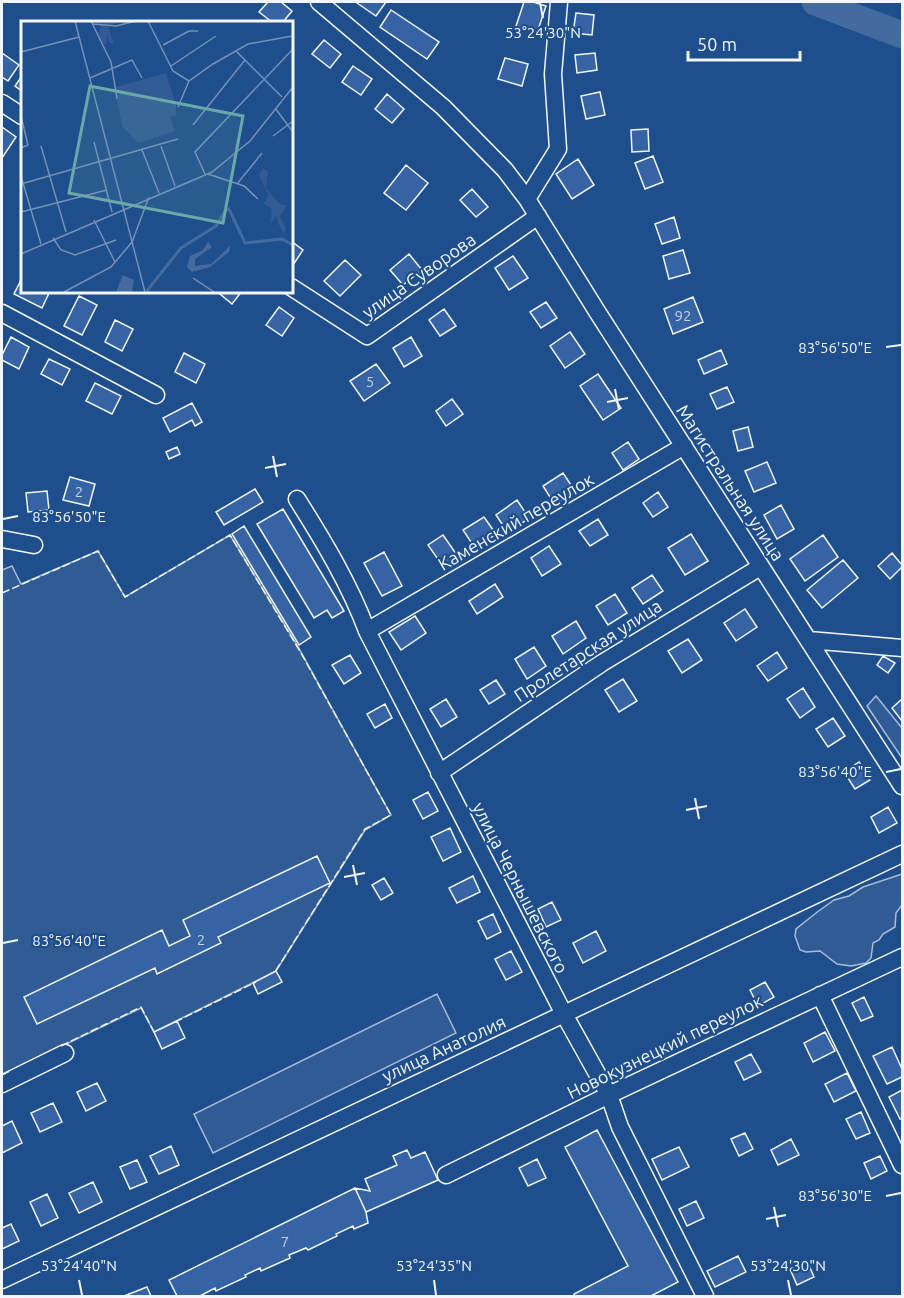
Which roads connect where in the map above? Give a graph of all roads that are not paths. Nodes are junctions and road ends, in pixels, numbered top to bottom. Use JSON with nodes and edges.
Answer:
{"nodes":[{"id":1,"x":319,"y":2,"type":"edge"},
{"id":2,"x":559,"y":2,"type":"edge"},
{"id":3,"x":2,"y":103,"type":"edge"},
{"id":4,"x":21,"y":115,"type":"edge"},
{"id":5,"x":527,"y":199,"type":"junction"},
{"id":6,"x":538,"y":216,"type":"junction"},
{"id":7,"x":292,"y":288,"type":"edge"},
{"id":8,"x":2,"y":314,"type":"edge"},
{"id":9,"x":156,"y":395,"type":"dead end"},
{"id":10,"x":684,"y":446,"type":"junction"},
{"id":11,"x":297,"y":499,"type":"dead end"},
{"id":12,"x":2,"y":539,"type":"edge"},
{"id":13,"x":34,"y":545,"type":"dead end"},
{"id":14,"x":760,"y":567,"type":"junction"},
{"id":15,"x":368,"y":631,"type":"junction"},
{"id":16,"x":809,"y":640,"type":"junction"},
{"id":17,"x":903,"y":648,"type":"edge"},
{"id":18,"x":439,"y":773,"type":"junction"},
{"id":19,"x":903,"y":786,"type":"edge"},
{"id":20,"x":903,"y":854,"type":"edge"},
{"id":21,"x":903,"y":957,"type":"edge"},
{"id":22,"x":820,"y":995,"type":"junction"},
{"id":23,"x":564,"y":1014,"type":"junction"},
{"id":24,"x":64,"y":1053,"type":"dead end"},
{"id":25,"x":2,"y":1084,"type":"edge"},
{"id":26,"x":609,"y":1095,"type":"junction"},
{"id":27,"x":903,"y":1165,"type":"edge"},
{"id":28,"x":446,"y":1175,"type":"dead end"},
{"id":29,"x":2,"y":1280,"type":"edge"},
{"id":30,"x":705,"y":1296,"type":"edge"}],
"edges":[{"from":1,"to":5,"type":"street","name":"Магистральная улица"},
{"from":2,"to":5,"type":"street"},
{"from":3,"to":4,"type":"street"},
{"from":5,"to":6,"type":"street","name":"Магистральная улица"},
{"from":6,"to":7,"type":"street","name":"улица Суворова"},
{"from":6,"to":10,"type":"street","name":"Магистральная улица"},
{"from":8,"to":9,"type":"street"},
{"from":10,"to":14,"type":"street","name":"Магистральная улица"},
{"from":10,"to":15,"type":"street","name":"Каменский переулок"},
{"from":11,"to":15,"type":"street","name":"улица Чернышевского"},
{"from":12,"to":13,"type":"street"},
{"from":14,"to":16,"type":"street","name":"Магистральная улица"},
{"from":14,"to":18,"type":"street","name":"Пролетарская улица"},
{"from":15,"to":18,"type":"street","name":"улица Чернышевского"},
{"from":16,"to":17,"type":"street"},
{"from":16,"to":19,"type":"street","name":"Магистральная улица"},
{"from":18,"to":23,"type":"street","name":"улица Чернышевского"},
{"from":20,"to":23,"type":"street","name":"улица Анатолия"},
{"from":21,"to":22,"type":"street","name":"Новокузнецкий переулок"},
{"from":22,"to":26,"type":"street","name":"Новокузнецкий переулок"},
{"from":22,"to":27,"type":"street"},
{"from":23,"to":26,"type":"street","name":"улица Чернышевского"},
{"from":23,"to":29,"type":"street","name":"улица Анатолия"},
{"from":24,"to":25,"type":"street"},
{"from":26,"to":28,"type":"street","name":"Новокузнецкий переулок"},
{"from":26,"to":30,"type":"street","name":"улица Чернышевского"}]}
